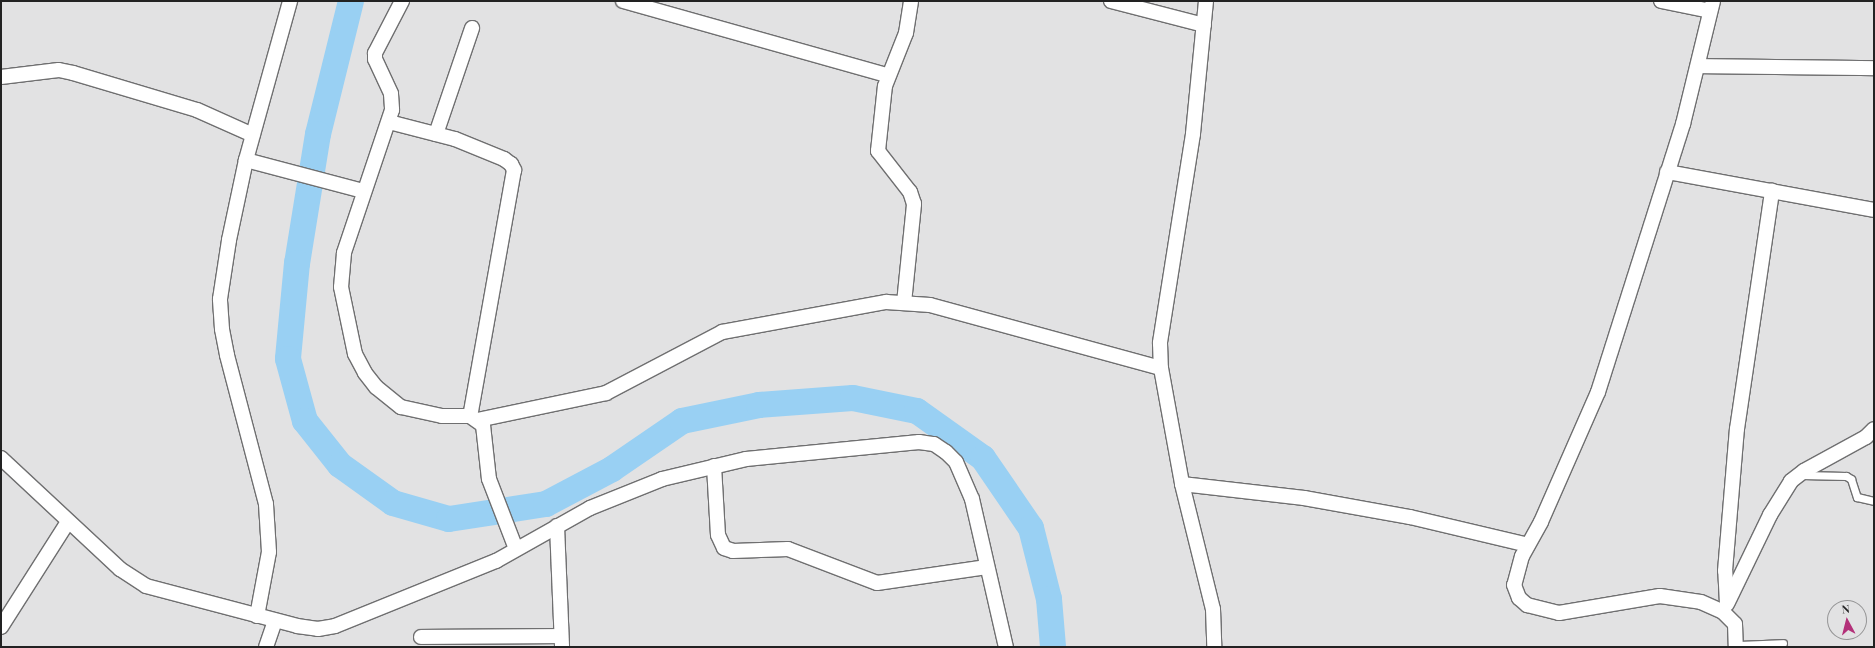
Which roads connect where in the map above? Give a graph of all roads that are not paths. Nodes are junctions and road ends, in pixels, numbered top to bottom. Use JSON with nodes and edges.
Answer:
{"nodes":[{"id":1,"x":290,"y":1,"type":"edge"},
{"id":2,"x":402,"y":1,"type":"edge"},
{"id":3,"x":623,"y":1,"type":"edge"},
{"id":4,"x":911,"y":1,"type":"edge"},
{"id":5,"x":1112,"y":1,"type":"edge"},
{"id":6,"x":1206,"y":1,"type":"edge"},
{"id":7,"x":1661,"y":1,"type":"edge"},
{"id":8,"x":1711,"y":6,"type":"edge"},
{"id":9,"x":1204,"y":25,"type":"junction"},
{"id":10,"x":472,"y":28,"type":"dead end"},
{"id":11,"x":1698,"y":66,"type":"junction"},
{"id":12,"x":1874,"y":68,"type":"edge"},
{"id":13,"x":887,"y":75,"type":"junction"},
{"id":14,"x":1,"y":77,"type":"edge"},
{"id":15,"x":389,"y":122,"type":"junction"},
{"id":16,"x":436,"y":134,"type":"junction"},
{"id":17,"x":254,"y":135,"type":"junction"},
{"id":18,"x":246,"y":160,"type":"junction"},
{"id":19,"x":1667,"y":172,"type":"junction"},
{"id":20,"x":364,"y":191,"type":"junction"},
{"id":21,"x":1772,"y":191,"type":"junction"},
{"id":22,"x":1874,"y":210,"type":"edge"},
{"id":23,"x":904,"y":303,"type":"junction"},
{"id":24,"x":1161,"y":368,"type":"junction"},
{"id":25,"x":474,"y":418,"type":"junction"},
{"id":26,"x":1874,"y":429,"type":"edge"},
{"id":27,"x":1,"y":458,"type":"edge"},
{"id":28,"x":714,"y":466,"type":"junction"},
{"id":29,"x":1798,"y":475,"type":"junction"},
{"id":30,"x":1182,"y":484,"type":"junction"},
{"id":31,"x":1874,"y":502,"type":"edge"},
{"id":32,"x":68,"y":522,"type":"junction"},
{"id":33,"x":557,"y":526,"type":"junction"},
{"id":34,"x":1528,"y":545,"type":"junction"},
{"id":35,"x":516,"y":549,"type":"junction"},
{"id":36,"x":987,"y":567,"type":"junction"},
{"id":37,"x":1725,"y":608,"type":"junction"},
{"id":38,"x":257,"y":616,"type":"junction"},
{"id":39,"x":275,"y":621,"type":"junction"},
{"id":40,"x":1,"y":627,"type":"edge"},
{"id":41,"x":421,"y":637,"type":"dead end"},
{"id":42,"x":562,"y":641,"type":"edge"},
{"id":43,"x":1782,"y":644,"type":"dead end"},
{"id":44,"x":1736,"y":646,"type":"edge"},
{"id":45,"x":266,"y":647,"type":"edge"},
{"id":46,"x":1006,"y":647,"type":"edge"},
{"id":47,"x":1214,"y":647,"type":"edge"}],
"edges":[{"from":1,"to":17,"type":"street"},
{"from":2,"to":15,"type":"street"},
{"from":3,"to":13,"type":"street"},
{"from":4,"to":13,"type":"street"},
{"from":5,"to":9,"type":"street"},
{"from":6,"to":9,"type":"street"},
{"from":7,"to":8,"type":"street"},
{"from":8,"to":11,"type":"street"},
{"from":9,"to":24,"type":"street"},
{"from":10,"to":16,"type":"street"},
{"from":11,"to":12,"type":"street"},
{"from":11,"to":19,"type":"street"},
{"from":13,"to":23,"type":"street"},
{"from":14,"to":17,"type":"street"},
{"from":15,"to":16,"type":"street"},
{"from":15,"to":20,"type":"street"},
{"from":16,"to":25,"type":"street"},
{"from":17,"to":18,"type":"street"},
{"from":18,"to":20,"type":"street"},
{"from":18,"to":38,"type":"street"},
{"from":19,"to":21,"type":"street"},
{"from":19,"to":34,"type":"street"},
{"from":20,"to":25,"type":"street"},
{"from":21,"to":22,"type":"street"},
{"from":21,"to":37,"type":"street"},
{"from":23,"to":24,"type":"street"},
{"from":23,"to":25,"type":"street"},
{"from":24,"to":30,"type":"street"},
{"from":25,"to":35,"type":"street"},
{"from":26,"to":29,"type":"street"},
{"from":27,"to":32,"type":"street"},
{"from":28,"to":33,"type":"street"},
{"from":28,"to":36,"type":"street"},
{"from":28,"to":36,"type":"street"},
{"from":29,"to":31,"type":"lane"},
{"from":29,"to":37,"type":"street"},
{"from":30,"to":34,"type":"street"},
{"from":30,"to":47,"type":"street"},
{"from":32,"to":38,"type":"street"},
{"from":32,"to":40,"type":"street"},
{"from":33,"to":35,"type":"street"},
{"from":33,"to":42,"type":"street"},
{"from":34,"to":37,"type":"street"},
{"from":35,"to":39,"type":"street"},
{"from":36,"to":46,"type":"street"},
{"from":37,"to":44,"type":"street"},
{"from":38,"to":39,"type":"street"},
{"from":39,"to":45,"type":"street"},
{"from":41,"to":42,"type":"street"},
{"from":43,"to":44,"type":"lane"}]}
